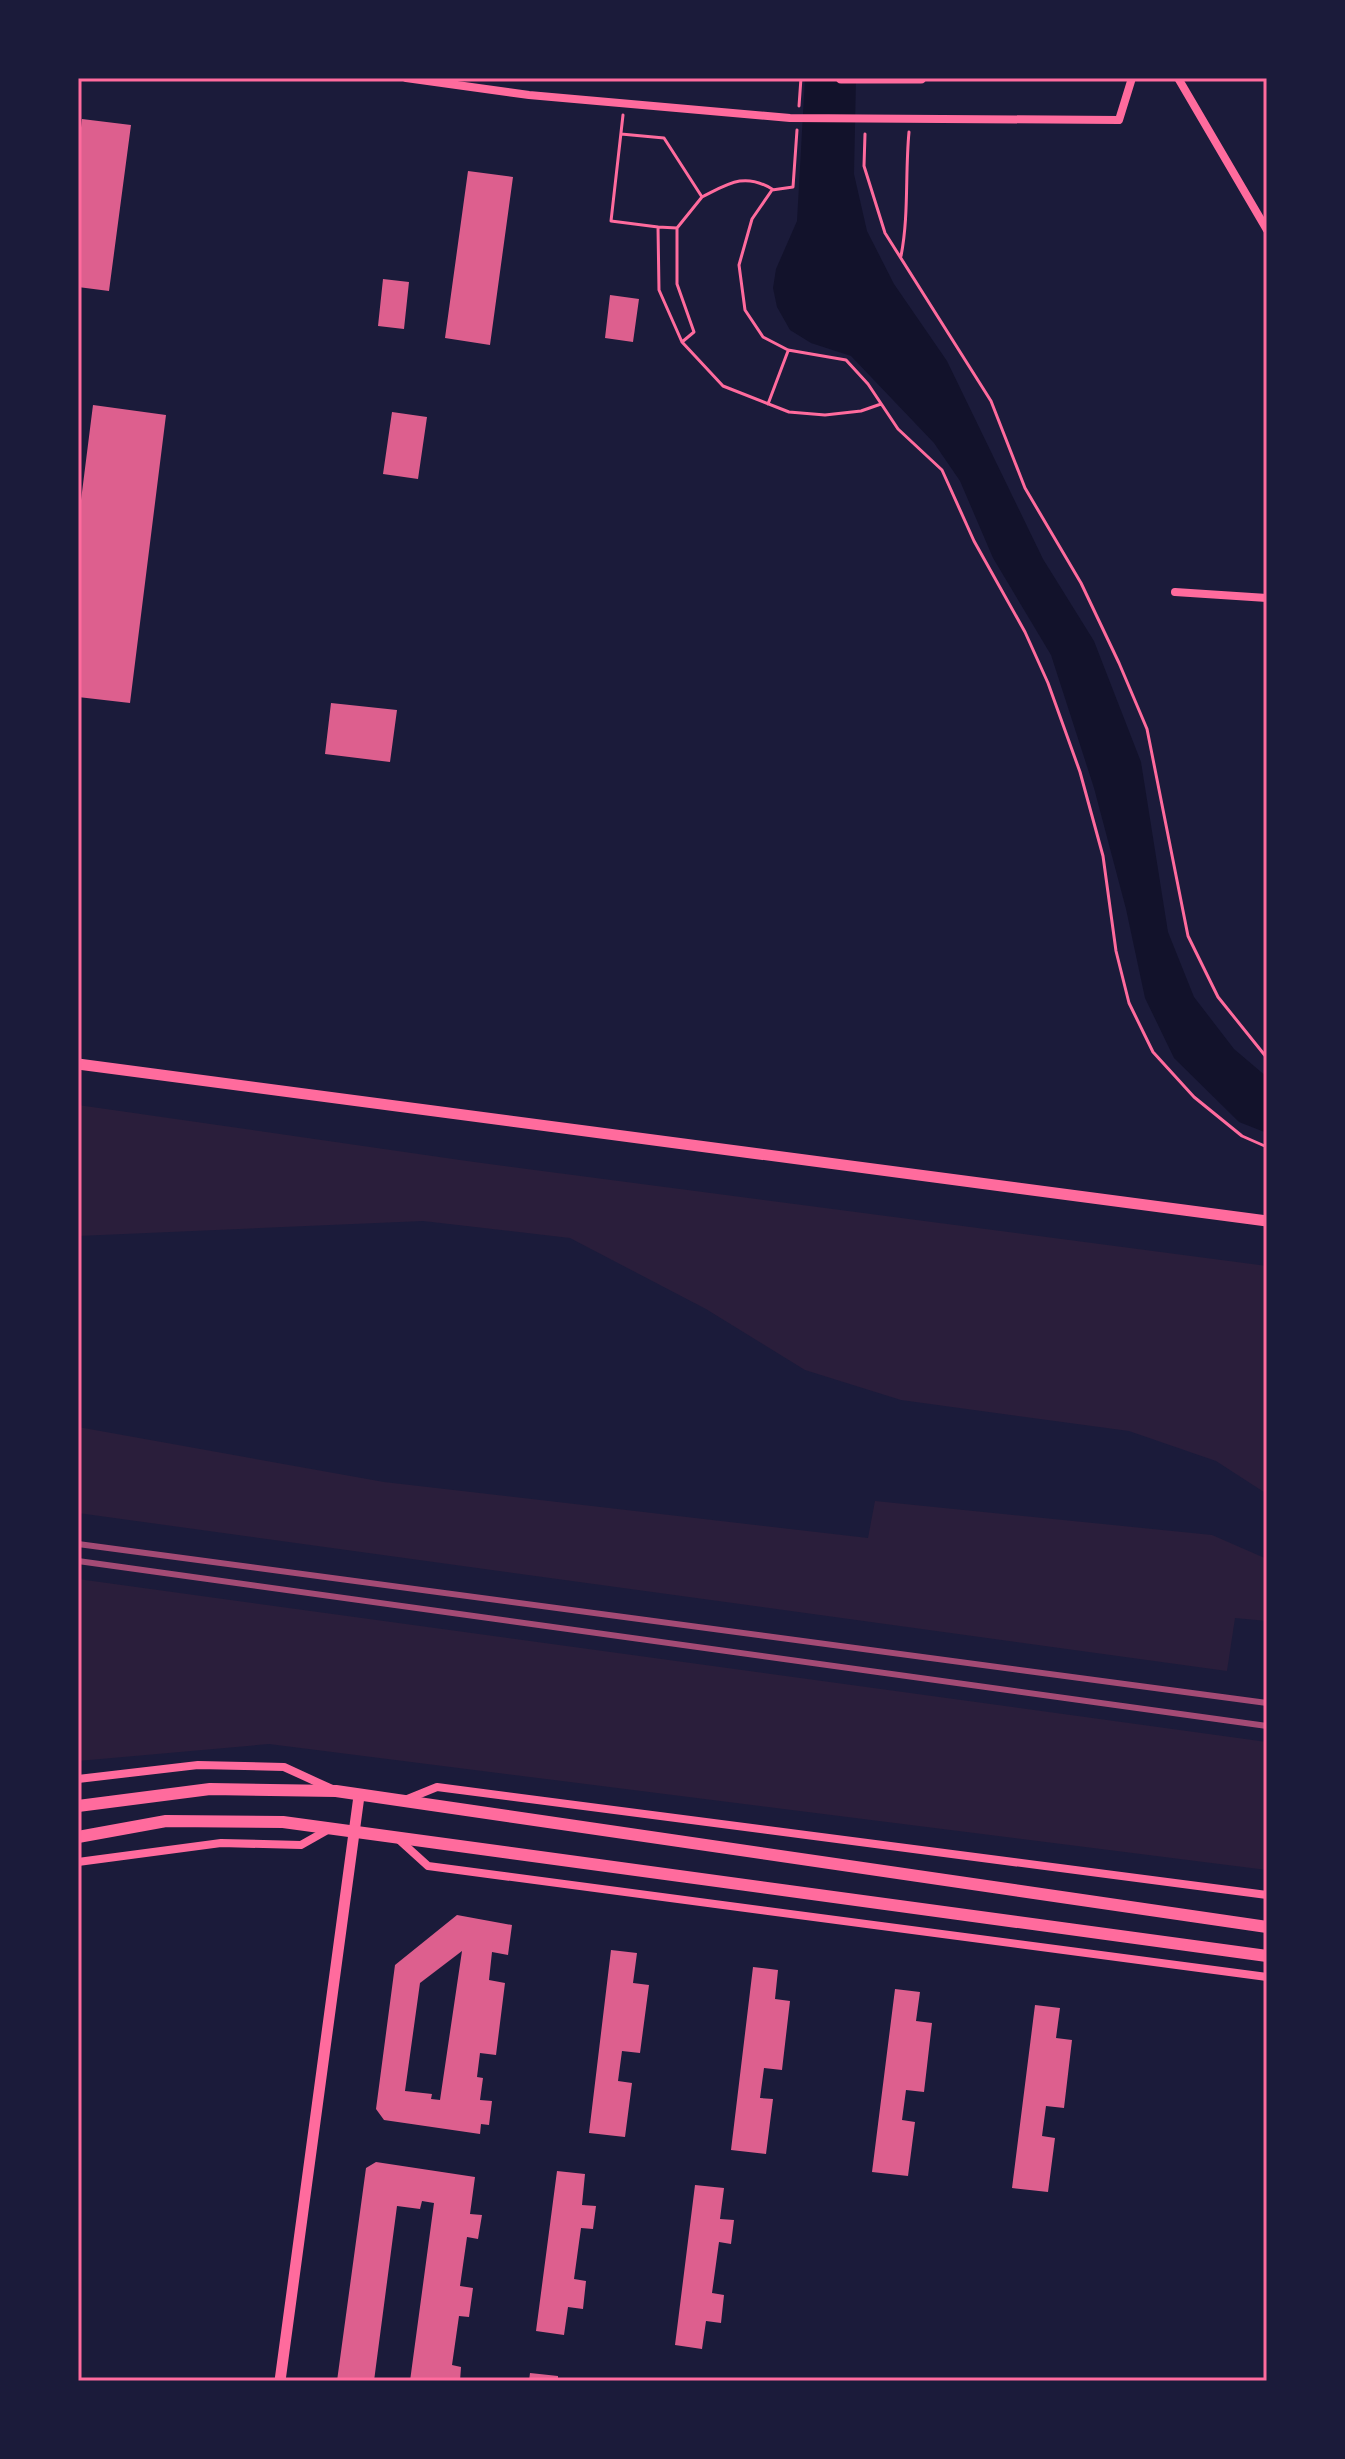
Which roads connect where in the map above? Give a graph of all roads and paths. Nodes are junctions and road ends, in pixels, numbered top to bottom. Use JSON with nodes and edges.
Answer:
{"nodes":[{"id":1,"x":406,"y":78,"type":"edge"},
{"id":2,"x":801,"y":78,"type":"edge"},
{"id":3,"x":841,"y":78,"type":"edge"},
{"id":4,"x":921,"y":78,"type":"edge"},
{"id":5,"x":1132,"y":78,"type":"edge"},
{"id":6,"x":1178,"y":78,"type":"edge"},
{"id":7,"x":878,"y":79,"type":"edge"},
{"id":8,"x":624,"y":104,"type":"junction"},
{"id":9,"x":799,"y":109,"type":"dead end"},
{"id":10,"x":910,"y":120,"type":"junction"},
{"id":11,"x":870,"y":121,"type":"junction"},
{"id":12,"x":798,"y":125,"type":"dead end"},
{"id":13,"x":621,"y":134,"type":"junction"},
{"id":14,"x":772,"y":190,"type":"junction"},
{"id":15,"x":702,"y":197,"type":"junction"},
{"id":16,"x":658,"y":227,"type":"junction"},
{"id":17,"x":677,"y":228,"type":"junction"},
{"id":18,"x":1267,"y":230,"type":"edge"},
{"id":19,"x":901,"y":257,"type":"junction"},
{"id":20,"x":682,"y":342,"type":"junction"},
{"id":21,"x":788,"y":350,"type":"junction"},
{"id":22,"x":768,"y":404,"type":"junction"},
{"id":23,"x":881,"y":404,"type":"junction"},
{"id":24,"x":1175,"y":592,"type":"dead end"},
{"id":25,"x":1267,"y":598,"type":"edge"},
{"id":26,"x":1267,"y":1058,"type":"edge"},
{"id":27,"x":78,"y":1064,"type":"edge"},
{"id":28,"x":1267,"y":1147,"type":"edge"},
{"id":29,"x":1267,"y":1221,"type":"edge"},
{"id":30,"x":78,"y":1779,"type":"edge"},
{"id":31,"x":336,"y":1791,"type":"junction"},
{"id":32,"x":359,"y":1796,"type":"junction"},
{"id":33,"x":400,"y":1801,"type":"junction"},
{"id":34,"x":78,"y":1806,"type":"edge"},
{"id":35,"x":333,"y":1827,"type":"junction"},
{"id":36,"x":356,"y":1831,"type":"junction"},
{"id":37,"x":78,"y":1837,"type":"edge"},
{"id":38,"x":396,"y":1837,"type":"junction"},
{"id":39,"x":78,"y":1862,"type":"edge"},
{"id":40,"x":1267,"y":1895,"type":"edge"},
{"id":41,"x":1267,"y":1927,"type":"edge"},
{"id":42,"x":1267,"y":1956,"type":"edge"},
{"id":43,"x":1267,"y":1977,"type":"edge"},
{"id":44,"x":280,"y":2381,"type":"edge"}],
"edges":[{"from":1,"to":8,"type":"street"},
{"from":2,"to":9,"type":"path"},
{"from":3,"to":7,"type":"street"},
{"from":4,"to":7,"type":"street"},
{"from":5,"to":10,"type":"street"},
{"from":6,"to":18,"type":"street"},
{"from":8,"to":11,"type":"street"},
{"from":8,"to":13,"type":"path"},
{"from":10,"to":11,"type":"street"},
{"from":10,"to":19,"type":"path"},
{"from":11,"to":19,"type":"path"},
{"from":12,"to":14,"type":"path"},
{"from":13,"to":15,"type":"path"},
{"from":13,"to":16,"type":"path"},
{"from":14,"to":15,"type":"path"},
{"from":14,"to":21,"type":"path"},
{"from":15,"to":17,"type":"path"},
{"from":16,"to":17,"type":"path"},
{"from":16,"to":20,"type":"path"},
{"from":17,"to":20,"type":"path"},
{"from":19,"to":26,"type":"path"},
{"from":20,"to":22,"type":"path"},
{"from":21,"to":22,"type":"path"},
{"from":21,"to":23,"type":"path"},
{"from":22,"to":23,"type":"path"},
{"from":23,"to":28,"type":"path"},
{"from":24,"to":25,"type":"street"},
{"from":27,"to":29,"type":"street"},
{"from":30,"to":31,"type":"street"},
{"from":31,"to":32,"type":"main road"},
{"from":31,"to":34,"type":"main road"},
{"from":32,"to":33,"type":"main road"},
{"from":32,"to":36,"type":"street"},
{"from":33,"to":40,"type":"street"},
{"from":33,"to":41,"type":"main road"},
{"from":35,"to":36,"type":"main road"},
{"from":35,"to":37,"type":"main road"},
{"from":35,"to":39,"type":"street"},
{"from":36,"to":38,"type":"main road"},
{"from":36,"to":44,"type":"street"},
{"from":38,"to":42,"type":"main road"},
{"from":38,"to":43,"type":"street"}]}
